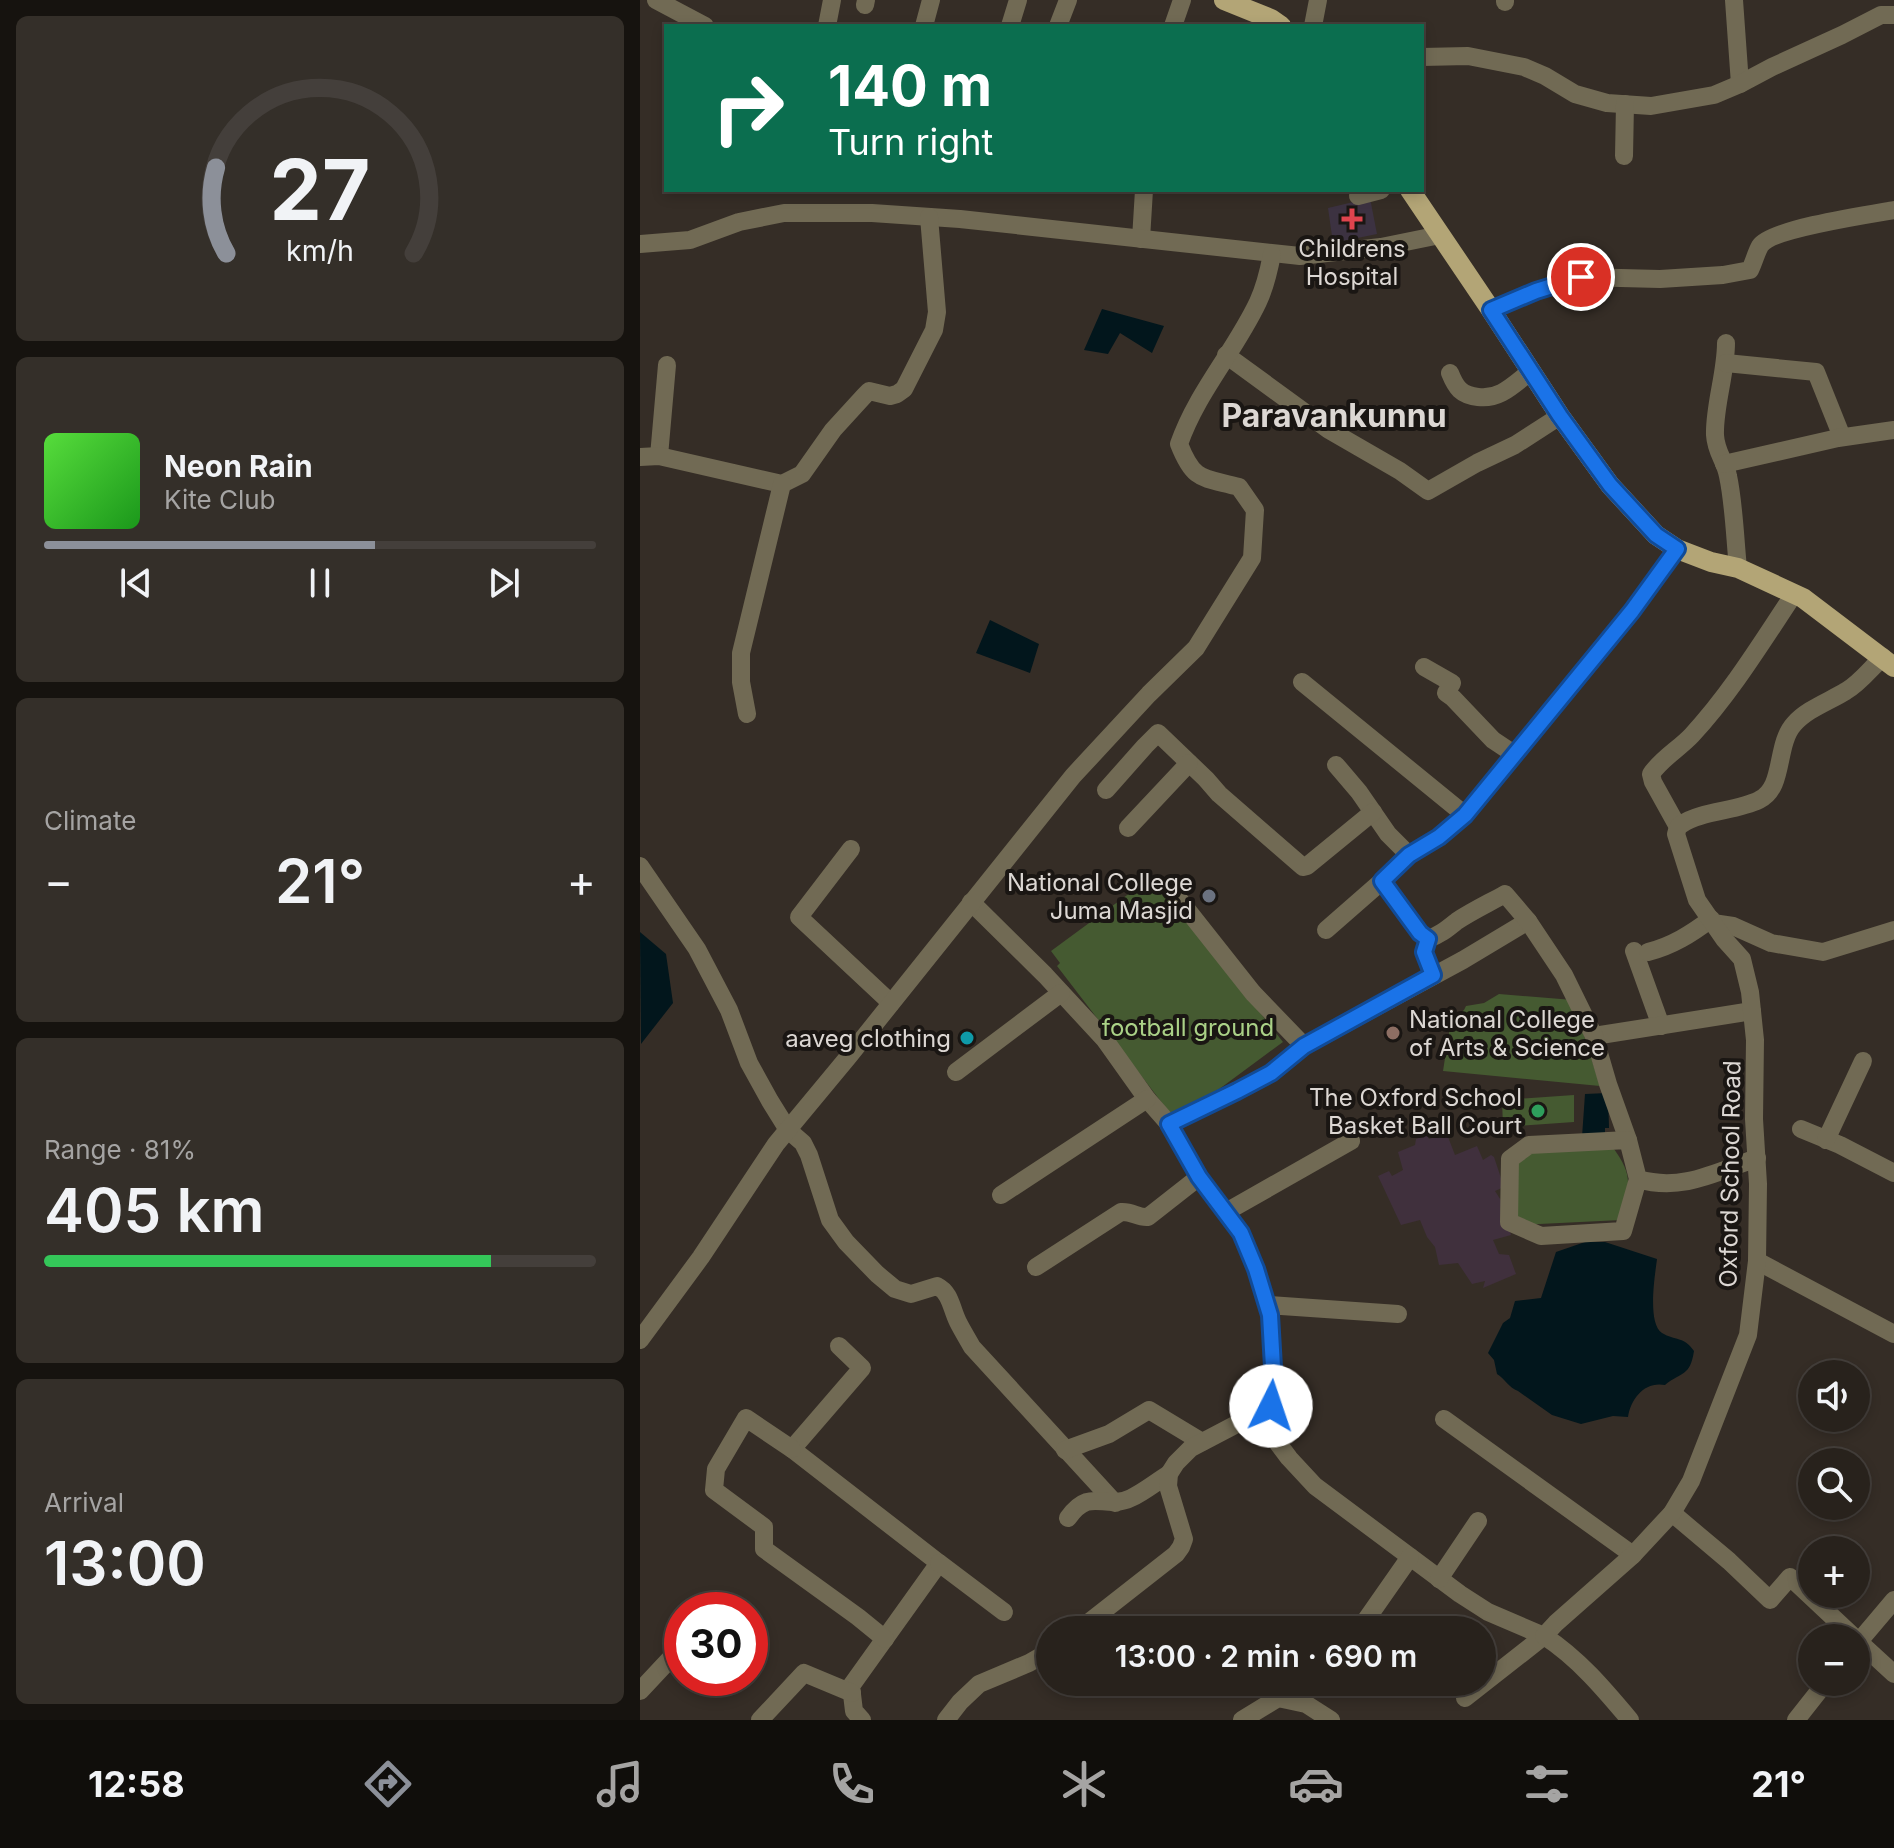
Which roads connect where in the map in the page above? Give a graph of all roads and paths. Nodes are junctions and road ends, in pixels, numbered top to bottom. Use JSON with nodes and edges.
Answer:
{"nodes":[{"id":1,"x":656,"y":0,"type":"edge"},
{"id":2,"x":832,"y":0,"type":"edge"},
{"id":3,"x":931,"y":0,"type":"edge"},
{"id":4,"x":1018,"y":0,"type":"edge"},
{"id":5,"x":1068,"y":0,"type":"edge"},
{"id":6,"x":1182,"y":0,"type":"edge"},
{"id":7,"x":1224,"y":0,"type":"edge"},
{"id":8,"x":1318,"y":0,"type":"edge"},
{"id":9,"x":1734,"y":0,"type":"edge"},
{"id":10,"x":1894,"y":15,"type":"edge"},
{"id":11,"x":701,"y":24,"type":"edge"},
{"id":12,"x":827,"y":24,"type":"edge"},
{"id":13,"x":925,"y":24,"type":"edge"},
{"id":14,"x":1011,"y":24,"type":"edge"},
{"id":15,"x":1059,"y":24,"type":"edge"},
{"id":16,"x":1174,"y":24,"type":"edge"},
{"id":17,"x":1278,"y":24,"type":"edge"},
{"id":18,"x":1313,"y":24,"type":"edge"},
{"id":19,"x":1424,"y":57,"type":"edge"},
{"id":20,"x":1740,"y":84,"type":"junction"},
{"id":21,"x":1625,"y":104,"type":"junction"},
{"id":22,"x":1624,"y":156,"type":"dead end"},
{"id":23,"x":1144,"y":192,"type":"edge"},
{"id":24,"x":1373,"y":192,"type":"edge"},
{"id":25,"x":1411,"y":192,"type":"edge"},
{"id":26,"x":1358,"y":196,"type":"dead end"},
{"id":27,"x":1894,"y":210,"type":"edge"},
{"id":28,"x":929,"y":217,"type":"junction"},
{"id":29,"x":1440,"y":235,"type":"junction"},
{"id":30,"x":1141,"y":239,"type":"junction"},
{"id":31,"x":640,"y":244,"type":"edge"},
{"id":32,"x":1272,"y":254,"type":"junction"},
{"id":33,"x":1491,"y":310,"type":"junction"},
{"id":34,"x":1726,"y":343,"type":"dead end"},
{"id":35,"x":1226,"y":355,"type":"junction"},
{"id":36,"x":1726,"y":363,"type":"junction"},
{"id":37,"x":667,"y":365,"type":"dead end"},
{"id":38,"x":1530,"y":372,"type":"junction"},
{"id":39,"x":1450,"y":373,"type":"dead end"},
{"id":40,"x":1560,"y":416,"type":"junction"},
{"id":41,"x":1894,"y":430,"type":"edge"},
{"id":42,"x":1842,"y":437,"type":"junction"},
{"id":43,"x":659,"y":456,"type":"junction"},
{"id":44,"x":640,"y":457,"type":"edge"},
{"id":45,"x":1724,"y":464,"type":"junction"},
{"id":46,"x":782,"y":484,"type":"junction"},
{"id":47,"x":1677,"y":549,"type":"junction"},
{"id":48,"x":1738,"y":568,"type":"junction"},
{"id":49,"x":1794,"y":594,"type":"junction"},
{"id":50,"x":1888,"y":662,"type":"edge"},
{"id":51,"x":1424,"y":667,"type":"dead end"},
{"id":52,"x":1302,"y":682,"type":"dead end"},
{"id":53,"x":747,"y":714,"type":"dead end"},
{"id":54,"x":1514,"y":754,"type":"junction"},
{"id":55,"x":1189,"y":763,"type":"junction"},
{"id":56,"x":1336,"y":765,"type":"dead end"},
{"id":57,"x":1106,"y":790,"type":"dead end"},
{"id":58,"x":1373,"y":812,"type":"junction"},
{"id":59,"x":1465,"y":815,"type":"junction"},
{"id":60,"x":1678,"y":827,"type":"junction"},
{"id":61,"x":1128,"y":828,"type":"dead end"},
{"id":62,"x":851,"y":849,"type":"dead end"},
{"id":63,"x":1409,"y":855,"type":"junction"},
{"id":64,"x":640,"y":866,"type":"edge"},
{"id":65,"x":1382,"y":881,"type":"junction"},
{"id":66,"x":1170,"y":888,"type":"dead end"},
{"id":67,"x":971,"y":902,"type":"junction"},
{"id":68,"x":1528,"y":921,"type":"junction"},
{"id":69,"x":1712,"y":921,"type":"junction"},
{"id":70,"x":1326,"y":930,"type":"dead end"},
{"id":71,"x":1894,"y":930,"type":"edge"},
{"id":72,"x":1428,"y":939,"type":"junction"},
{"id":73,"x":1433,"y":975,"type":"junction"},
{"id":74,"x":1061,"y":993,"type":"junction"},
{"id":75,"x":891,"y":1003,"type":"junction"},
{"id":76,"x":1752,"y":1011,"type":"junction"},
{"id":77,"x":1661,"y":1026,"type":"junction"},
{"id":78,"x":1594,"y":1036,"type":"junction"},
{"id":79,"x":1304,"y":1046,"type":"junction"},
{"id":80,"x":1863,"y":1061,"type":"dead end"},
{"id":81,"x":956,"y":1072,"type":"dead end"},
{"id":82,"x":1147,"y":1099,"type":"junction"},
{"id":83,"x":1169,"y":1124,"type":"junction"},
{"id":84,"x":1801,"y":1129,"type":"dead end"},
{"id":85,"x":788,"y":1130,"type":"junction"},
{"id":86,"x":1628,"y":1140,"type":"junction"},
{"id":87,"x":1826,"y":1140,"type":"junction"},
{"id":88,"x":1351,"y":1141,"type":"dead end"},
{"id":89,"x":1757,"y":1158,"type":"junction"},
{"id":90,"x":1894,"y":1173,"type":"edge"},
{"id":91,"x":1199,"y":1177,"type":"junction"},
{"id":92,"x":1638,"y":1179,"type":"junction"},
{"id":93,"x":1001,"y":1195,"type":"dead end"},
{"id":94,"x":1226,"y":1212,"type":"junction"},
{"id":95,"x":1757,"y":1261,"type":"junction"},
{"id":96,"x":1036,"y":1267,"type":"dead end"},
{"id":97,"x":1268,"y":1305,"type":"junction"},
{"id":98,"x":1398,"y":1314,"type":"dead end"},
{"id":99,"x":642,"y":1332,"type":"edge"},
{"id":100,"x":1894,"y":1334,"type":"edge"},
{"id":101,"x":839,"y":1346,"type":"dead end"},
{"id":102,"x":1271,"y":1406,"type":"junction"},
{"id":103,"x":1444,"y":1419,"type":"dead end"},
{"id":104,"x":1202,"y":1442,"type":"junction"},
{"id":105,"x":792,"y":1449,"type":"junction"},
{"id":106,"x":1065,"y":1450,"type":"junction"},
{"id":107,"x":1169,"y":1474,"type":"junction"},
{"id":108,"x":1115,"y":1503,"type":"junction"},
{"id":109,"x":1672,"y":1513,"type":"junction"},
{"id":110,"x":1068,"y":1518,"type":"dead end"},
{"id":111,"x":1478,"y":1521,"type":"dead end"},
{"id":112,"x":1633,"y":1555,"type":"junction"},
{"id":113,"x":1410,"y":1557,"type":"junction"},
{"id":114,"x":939,"y":1563,"type":"junction"},
{"id":115,"x":1439,"y":1579,"type":"junction"},
{"id":116,"x":1894,"y":1600,"type":"edge"},
{"id":117,"x":1004,"y":1612,"type":"dead end"},
{"id":118,"x":1097,"y":1616,"type":"edge"},
{"id":119,"x":1369,"y":1616,"type":"edge"},
{"id":120,"x":1839,"y":1624,"type":"edge"},
{"id":121,"x":1870,"y":1627,"type":"edge"},
{"id":122,"x":1544,"y":1636,"type":"junction"},
{"id":123,"x":885,"y":1639,"type":"junction"},
{"id":124,"x":1870,"y":1653,"type":"edge"},
{"id":125,"x":1036,"y":1659,"type":"edge"},
{"id":126,"x":664,"y":1665,"type":"edge"},
{"id":127,"x":1894,"y":1674,"type":"edge"},
{"id":128,"x":640,"y":1691,"type":"edge"},
{"id":129,"x":852,"y":1693,"type":"junction"},
{"id":130,"x":1815,"y":1696,"type":"edge"},
{"id":131,"x":1465,"y":1698,"type":"dead end"},
{"id":132,"x":760,"y":1720,"type":"edge"},
{"id":133,"x":862,"y":1720,"type":"edge"},
{"id":134,"x":946,"y":1720,"type":"edge"},
{"id":135,"x":1242,"y":1720,"type":"edge"},
{"id":136,"x":1331,"y":1720,"type":"edge"},
{"id":137,"x":1630,"y":1720,"type":"edge"},
{"id":138,"x":1796,"y":1720,"type":"edge"}],
"edges":[{"from":1,"to":11,"type":"street"},
{"from":2,"to":12,"type":"street"},
{"from":3,"to":13,"type":"street"},
{"from":4,"to":14,"type":"street"},
{"from":5,"to":15,"type":"street"},
{"from":6,"to":16,"type":"street"},
{"from":7,"to":17,"type":"main road"},
{"from":8,"to":18,"type":"street"},
{"from":9,"to":20,"type":"street"},
{"from":10,"to":20,"type":"street"},
{"from":19,"to":21,"type":"street"},
{"from":20,"to":21,"type":"street"},
{"from":21,"to":22,"type":"street"},
{"from":23,"to":30,"type":"street"},
{"from":24,"to":26,"type":"street"},
{"from":25,"to":29,"type":"main road"},
{"from":27,"to":33,"type":"street"},
{"from":28,"to":30,"type":"street"},
{"from":28,"to":31,"type":"street"},
{"from":28,"to":46,"type":"street"},
{"from":29,"to":32,"type":"street"},
{"from":29,"to":33,"type":"main road"},
{"from":30,"to":32,"type":"street"},
{"from":32,"to":35,"type":"street"},
{"from":33,"to":38,"type":"main road"},
{"from":34,"to":36,"type":"street"},
{"from":35,"to":40,"type":"street"},
{"from":35,"to":67,"type":"street"},
{"from":36,"to":42,"type":"street"},
{"from":36,"to":45,"type":"street"},
{"from":37,"to":43,"type":"street"},
{"from":38,"to":39,"type":"street"},
{"from":38,"to":40,"type":"main road"},
{"from":40,"to":47,"type":"main road"},
{"from":41,"to":42,"type":"street"},
{"from":42,"to":45,"type":"street"},
{"from":43,"to":44,"type":"street"},
{"from":43,"to":46,"type":"street"},
{"from":45,"to":48,"type":"street"},
{"from":46,"to":53,"type":"street"},
{"from":47,"to":48,"type":"main road"},
{"from":47,"to":54,"type":"street"},
{"from":48,"to":49,"type":"main road"},
{"from":49,"to":50,"type":"main road"},
{"from":49,"to":60,"type":"street","name":"Oxford School Road"},
{"from":50,"to":60,"type":"street"},
{"from":51,"to":54,"type":"street"},
{"from":52,"to":59,"type":"street"},
{"from":54,"to":59,"type":"street"},
{"from":55,"to":57,"type":"street"},
{"from":55,"to":58,"type":"street"},
{"from":55,"to":61,"type":"street"},
{"from":56,"to":58,"type":"street"},
{"from":58,"to":63,"type":"street"},
{"from":59,"to":63,"type":"street"},
{"from":60,"to":69,"type":"street","name":"Oxford School Road"},
{"from":62,"to":75,"type":"street"},
{"from":63,"to":65,"type":"street"},
{"from":64,"to":85,"type":"street"},
{"from":65,"to":70,"type":"street"},
{"from":65,"to":72,"type":"street"},
{"from":66,"to":79,"type":"street"},
{"from":67,"to":74,"type":"street"},
{"from":67,"to":75,"type":"street"},
{"from":68,"to":72,"type":"street"},
{"from":68,"to":73,"type":"street"},
{"from":68,"to":78,"type":"street"},
{"from":69,"to":71,"type":"street"},
{"from":69,"to":76,"type":"street","name":"Oxford School Road"},
{"from":69,"to":77,"type":"street"},
{"from":72,"to":73,"type":"street"},
{"from":73,"to":79,"type":"street"},
{"from":74,"to":81,"type":"street"},
{"from":74,"to":82,"type":"street"},
{"from":75,"to":85,"type":"street"},
{"from":76,"to":77,"type":"street"},
{"from":76,"to":89,"type":"street","name":"Oxford School Road"},
{"from":77,"to":78,"type":"street"},
{"from":78,"to":86,"type":"street"},
{"from":79,"to":83,"type":"street"},
{"from":80,"to":87,"type":"street"},
{"from":82,"to":83,"type":"street"},
{"from":82,"to":93,"type":"street"},
{"from":83,"to":91,"type":"street"},
{"from":84,"to":87,"type":"street"},
{"from":85,"to":99,"type":"street"},
{"from":85,"to":106,"type":"street"},
{"from":86,"to":92,"type":"street"},
{"from":86,"to":92,"type":"street"},
{"from":87,"to":90,"type":"street"},
{"from":88,"to":94,"type":"street"},
{"from":89,"to":92,"type":"street"},
{"from":89,"to":95,"type":"street","name":"Oxford School Road"},
{"from":91,"to":94,"type":"street"},
{"from":91,"to":96,"type":"street"},
{"from":94,"to":97,"type":"street"},
{"from":95,"to":100,"type":"street"},
{"from":95,"to":109,"type":"street","name":"Oxford School Road"},
{"from":97,"to":98,"type":"street"},
{"from":97,"to":102,"type":"street"},
{"from":101,"to":105,"type":"street"},
{"from":102,"to":104,"type":"street"},
{"from":102,"to":113,"type":"street"},
{"from":103,"to":112,"type":"street"},
{"from":104,"to":106,"type":"street"},
{"from":104,"to":107,"type":"street"},
{"from":105,"to":114,"type":"street"},
{"from":105,"to":123,"type":"street"},
{"from":106,"to":108,"type":"street"},
{"from":107,"to":108,"type":"street"},
{"from":107,"to":118,"type":"street"},
{"from":108,"to":110,"type":"street"},
{"from":109,"to":112,"type":"street","name":"Oxford School Road"},
{"from":109,"to":120,"type":"street"},
{"from":111,"to":115,"type":"street"},
{"from":112,"to":122,"type":"street","name":"Oxford School Road"},
{"from":113,"to":115,"type":"street"},
{"from":113,"to":119,"type":"street"},
{"from":114,"to":117,"type":"street"},
{"from":114,"to":123,"type":"street"},
{"from":115,"to":122,"type":"street"},
{"from":116,"to":121,"type":"street"},
{"from":122,"to":131,"type":"street","name":"Oxford School Road"},
{"from":122,"to":137,"type":"street"},
{"from":123,"to":129,"type":"street"},
{"from":124,"to":127,"type":"street"},
{"from":125,"to":134,"type":"street"},
{"from":126,"to":128,"type":"street"},
{"from":129,"to":132,"type":"street"},
{"from":129,"to":133,"type":"street"},
{"from":130,"to":138,"type":"street"},
{"from":135,"to":136,"type":"street"}]}
